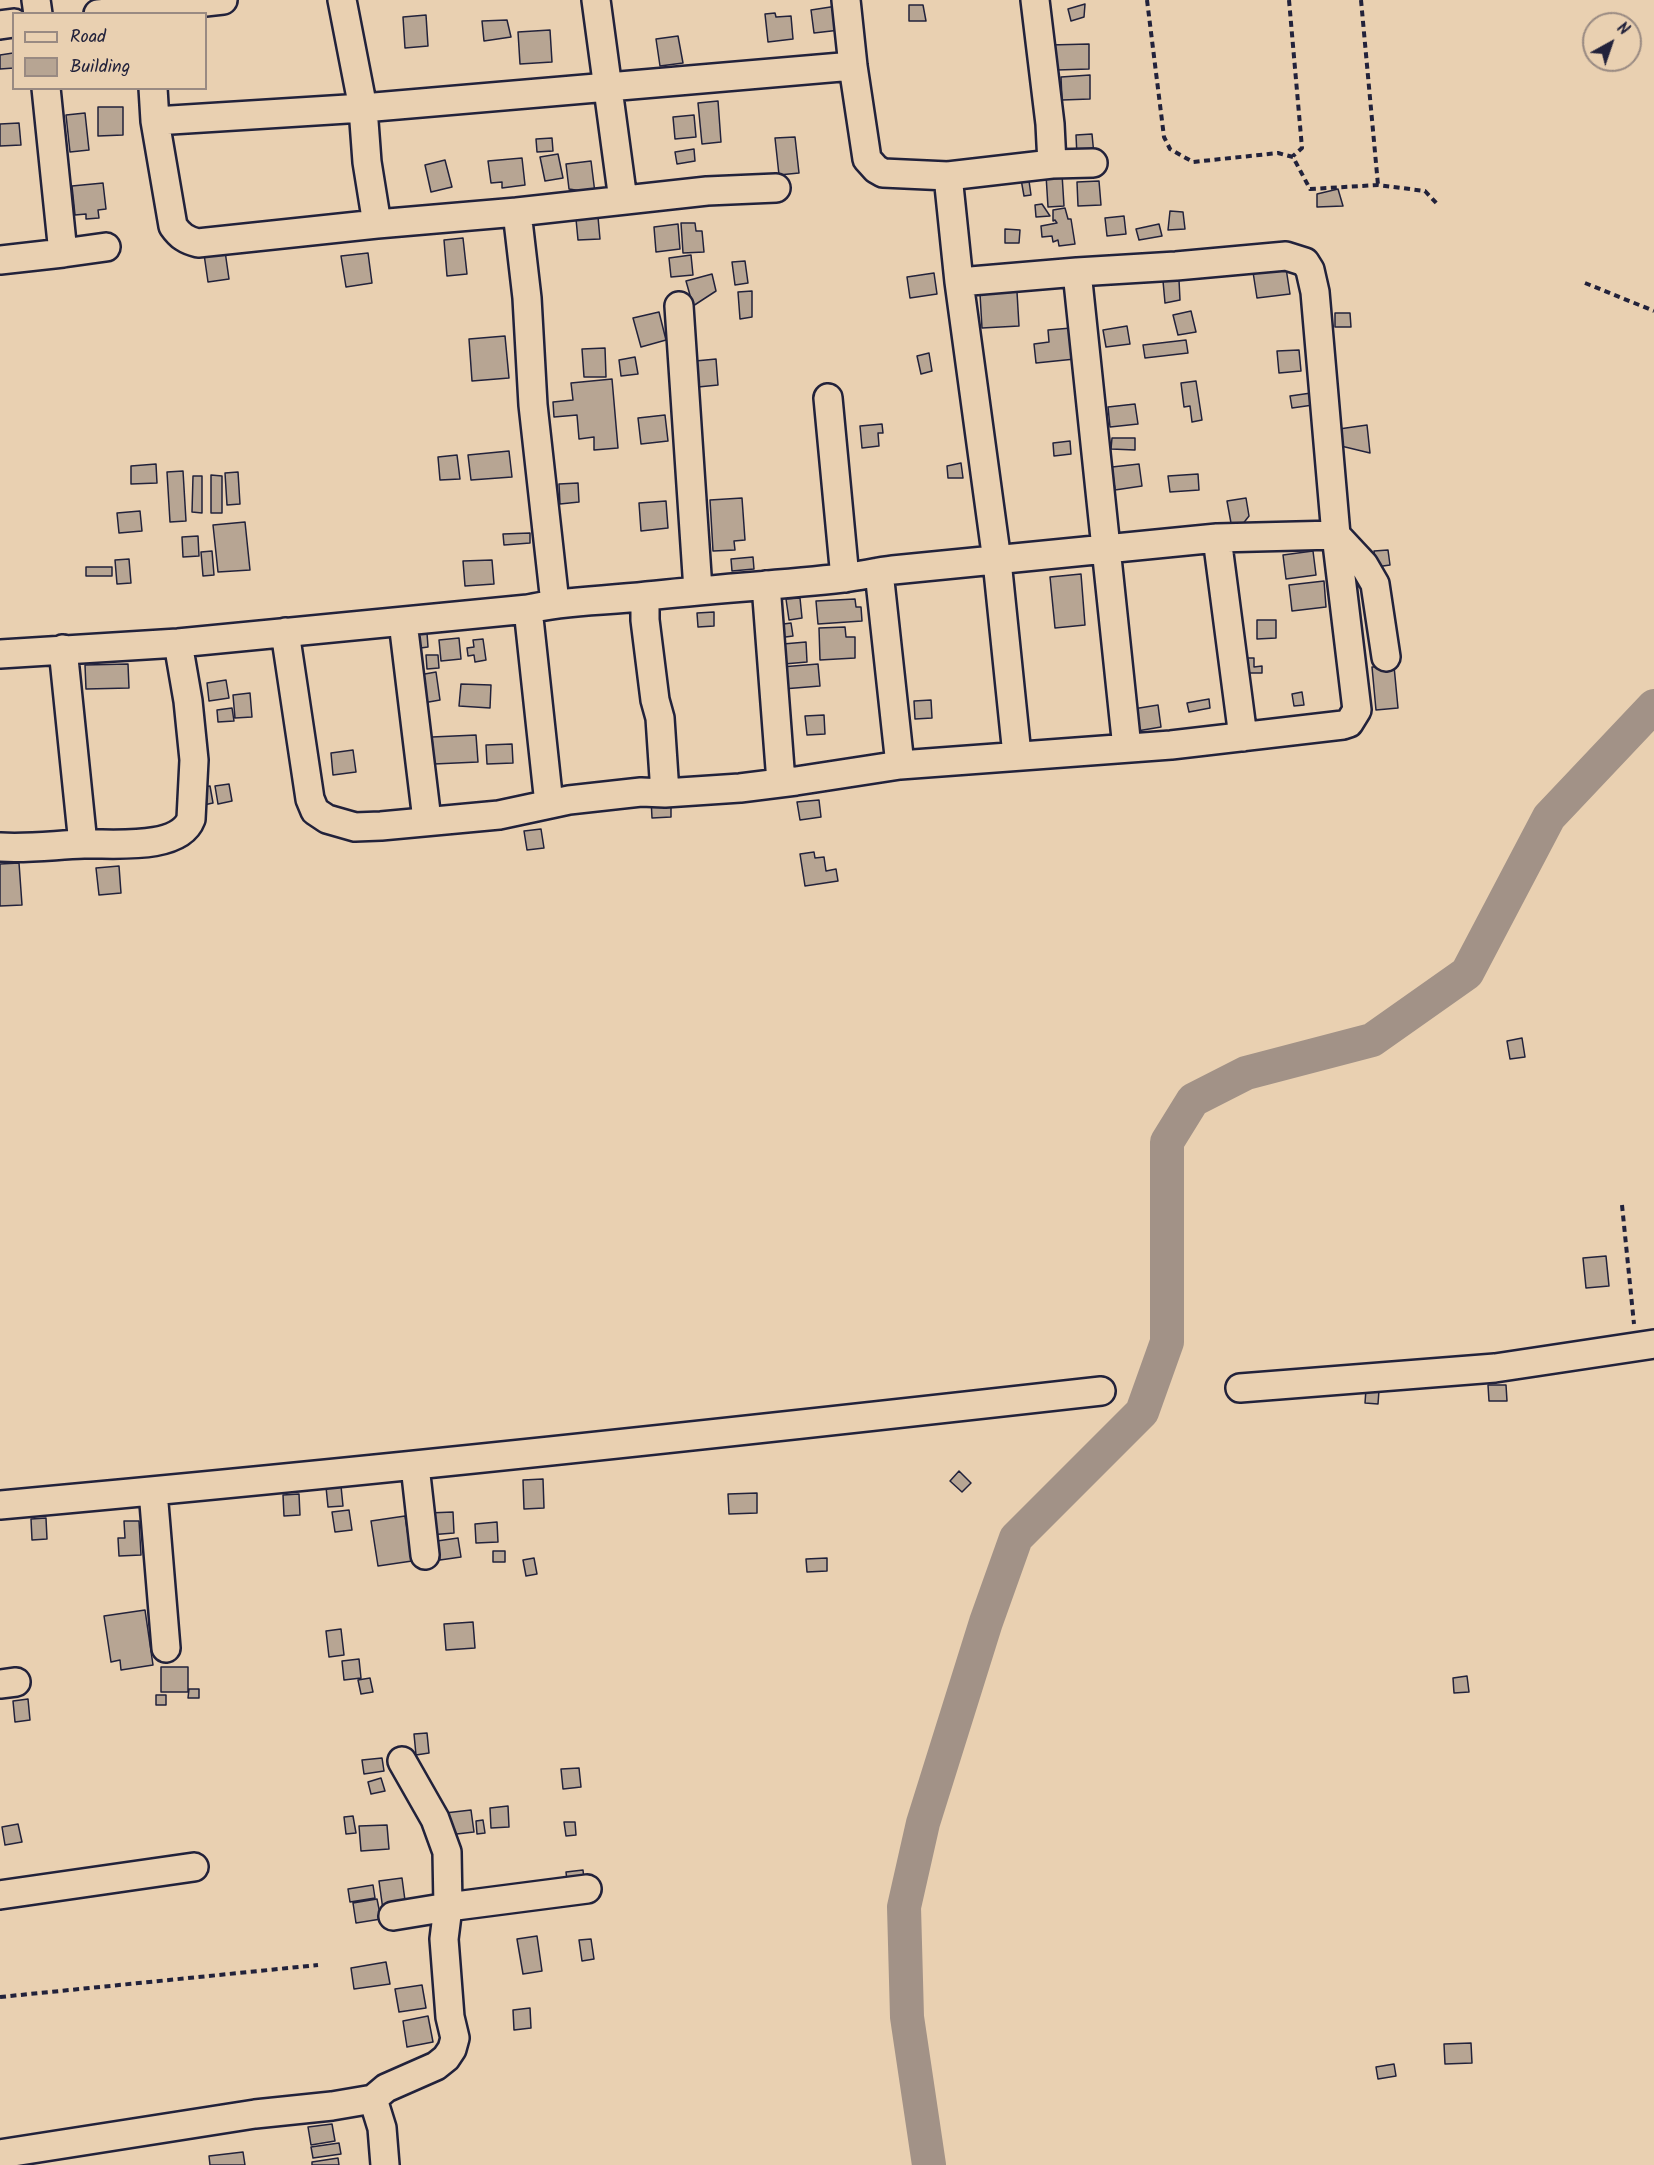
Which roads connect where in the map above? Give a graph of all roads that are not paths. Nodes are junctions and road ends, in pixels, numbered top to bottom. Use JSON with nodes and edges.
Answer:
{"nodes":[{"id":1,"x":223,"y":0,"type":"edge"},
{"id":2,"x":342,"y":0,"type":"edge"},
{"id":3,"x":596,"y":0,"type":"edge"},
{"id":4,"x":846,"y":0,"type":"edge"},
{"id":5,"x":1035,"y":0,"type":"edge"},
{"id":6,"x":150,"y":6,"type":"edge"},
{"id":7,"x":111,"y":12,"type":"edge"},
{"id":8,"x":853,"y":66,"type":"junction"},
{"id":9,"x":608,"y":86,"type":"junction"},
{"id":10,"x":46,"y":90,"type":"edge"},
{"id":11,"x":153,"y":90,"type":"edge"},
{"id":12,"x":363,"y":108,"type":"junction"},
{"id":13,"x":155,"y":120,"type":"junction"},
{"id":14,"x":1093,"y":163,"type":"dead end"},
{"id":15,"x":1052,"y":164,"type":"junction"},
{"id":16,"x":948,"y":176,"type":"junction"},
{"id":17,"x":776,"y":188,"type":"dead end"},
{"id":18,"x":623,"y":200,"type":"junction"},
{"id":19,"x":517,"y":212,"type":"junction"},
{"id":20,"x":377,"y":224,"type":"junction"},
{"id":21,"x":106,"y":247,"type":"dead end"},
{"id":22,"x":63,"y":253,"type":"junction"},
{"id":23,"x":0,"y":260,"type":"edge"},
{"id":24,"x":1077,"y":272,"type":"junction"},
{"id":25,"x":959,"y":282,"type":"junction"},
{"id":26,"x":680,"y":306,"type":"dead end"},
{"id":27,"x":828,"y":398,"type":"dead end"},
{"id":28,"x":1336,"y":535,"type":"junction"},
{"id":29,"x":1217,"y":538,"type":"junction"},
{"id":30,"x":1105,"y":550,"type":"junction"},
{"id":31,"x":997,"y":561,"type":"junction"},
{"id":32,"x":879,"y":572,"type":"junction"},
{"id":33,"x":845,"y":578,"type":"junction"},
{"id":34,"x":766,"y":585,"type":"junction"},
{"id":35,"x":698,"y":590,"type":"junction"},
{"id":36,"x":645,"y":597,"type":"junction"},
{"id":37,"x":555,"y":603,"type":"junction"},
{"id":38,"x":528,"y":609,"type":"junction"},
{"id":39,"x":403,"y":622,"type":"junction"},
{"id":40,"x":285,"y":632,"type":"junction"},
{"id":41,"x":178,"y":643,"type":"junction"},
{"id":42,"x":63,"y":649,"type":"junction"},
{"id":43,"x":0,"y":654,"type":"edge"},
{"id":44,"x":1386,"y":657,"type":"dead end"},
{"id":45,"x":1243,"y":737,"type":"junction"},
{"id":46,"x":1127,"y":748,"type":"junction"},
{"id":47,"x":1017,"y":755,"type":"junction"},
{"id":48,"x":900,"y":765,"type":"junction"},
{"id":49,"x":781,"y":782,"type":"junction"},
{"id":50,"x":665,"y":793,"type":"junction"},
{"id":51,"x":549,"y":804,"type":"junction"},
{"id":52,"x":427,"y":820,"type":"junction"},
{"id":53,"x":83,"y":844,"type":"junction"},
{"id":54,"x":0,"y":847,"type":"edge"},
{"id":55,"x":1645,"y":1345,"type":"edge"},
{"id":56,"x":1239,"y":1388,"type":"dead end"},
{"id":57,"x":1101,"y":1391,"type":"dead end"},
{"id":58,"x":414,"y":1466,"type":"junction"},
{"id":59,"x":153,"y":1491,"type":"junction"},
{"id":60,"x":0,"y":1505,"type":"edge"},
{"id":61,"x":425,"y":1555,"type":"dead end"},
{"id":62,"x":165,"y":1648,"type":"dead end"},
{"id":63,"x":402,"y":1761,"type":"dead end"},
{"id":64,"x":194,"y":1868,"type":"dead end"},
{"id":65,"x":587,"y":1889,"type":"dead end"},
{"id":66,"x":0,"y":1895,"type":"edge"},
{"id":67,"x":448,"y":1907,"type":"junction"},
{"id":68,"x":393,"y":1916,"type":"dead end"},
{"id":69,"x":373,"y":2099,"type":"junction"},
{"id":70,"x":0,"y":2154,"type":"edge"},
{"id":71,"x":385,"y":2165,"type":"edge"}],
"edges":[{"from":1,"to":6,"type":"street"},
{"from":2,"to":12,"type":"street"},
{"from":3,"to":9,"type":"street"},
{"from":4,"to":8,"type":"street"},
{"from":5,"to":15,"type":"street"},
{"from":6,"to":7,"type":"street"},
{"from":8,"to":9,"type":"street"},
{"from":8,"to":16,"type":"street"},
{"from":9,"to":12,"type":"street"},
{"from":9,"to":18,"type":"street"},
{"from":10,"to":22,"type":"street"},
{"from":11,"to":13,"type":"street"},
{"from":12,"to":13,"type":"street"},
{"from":12,"to":20,"type":"street"},
{"from":13,"to":20,"type":"street"},
{"from":14,"to":15,"type":"street"},
{"from":15,"to":16,"type":"street"},
{"from":16,"to":25,"type":"street"},
{"from":17,"to":18,"type":"street"},
{"from":18,"to":19,"type":"street"},
{"from":19,"to":20,"type":"street"},
{"from":19,"to":37,"type":"street"},
{"from":21,"to":22,"type":"street"},
{"from":22,"to":23,"type":"street"},
{"from":24,"to":25,"type":"street"},
{"from":24,"to":28,"type":"street"},
{"from":24,"to":30,"type":"street"},
{"from":25,"to":31,"type":"street"},
{"from":26,"to":35,"type":"street"},
{"from":27,"to":33,"type":"street"},
{"from":28,"to":29,"type":"street"},
{"from":28,"to":44,"type":"street"},
{"from":28,"to":45,"type":"street"},
{"from":29,"to":30,"type":"street"},
{"from":29,"to":45,"type":"street"},
{"from":30,"to":31,"type":"street"},
{"from":30,"to":46,"type":"street"},
{"from":31,"to":32,"type":"street"},
{"from":31,"to":47,"type":"street"},
{"from":32,"to":33,"type":"street"},
{"from":32,"to":48,"type":"street"},
{"from":33,"to":34,"type":"street"},
{"from":34,"to":35,"type":"street"},
{"from":34,"to":49,"type":"street"},
{"from":35,"to":36,"type":"street"},
{"from":36,"to":37,"type":"street"},
{"from":36,"to":50,"type":"street"},
{"from":37,"to":38,"type":"street"},
{"from":38,"to":39,"type":"street"},
{"from":38,"to":51,"type":"street"},
{"from":39,"to":40,"type":"street"},
{"from":39,"to":52,"type":"street"},
{"from":40,"to":41,"type":"street"},
{"from":40,"to":52,"type":"street"},
{"from":41,"to":42,"type":"street"},
{"from":41,"to":53,"type":"street"},
{"from":42,"to":43,"type":"street"},
{"from":42,"to":53,"type":"street"},
{"from":45,"to":46,"type":"street"},
{"from":46,"to":47,"type":"street"},
{"from":47,"to":48,"type":"street"},
{"from":48,"to":49,"type":"street"},
{"from":49,"to":50,"type":"street"},
{"from":50,"to":51,"type":"street"},
{"from":51,"to":52,"type":"street"},
{"from":53,"to":54,"type":"street"},
{"from":55,"to":56,"type":"street"},
{"from":57,"to":58,"type":"street"},
{"from":58,"to":59,"type":"street"},
{"from":58,"to":61,"type":"street"},
{"from":59,"to":60,"type":"street"},
{"from":59,"to":62,"type":"street"},
{"from":63,"to":67,"type":"street"},
{"from":64,"to":66,"type":"street"},
{"from":65,"to":67,"type":"street"},
{"from":67,"to":68,"type":"street"},
{"from":67,"to":69,"type":"street"},
{"from":69,"to":70,"type":"street"},
{"from":69,"to":71,"type":"street"}]}
